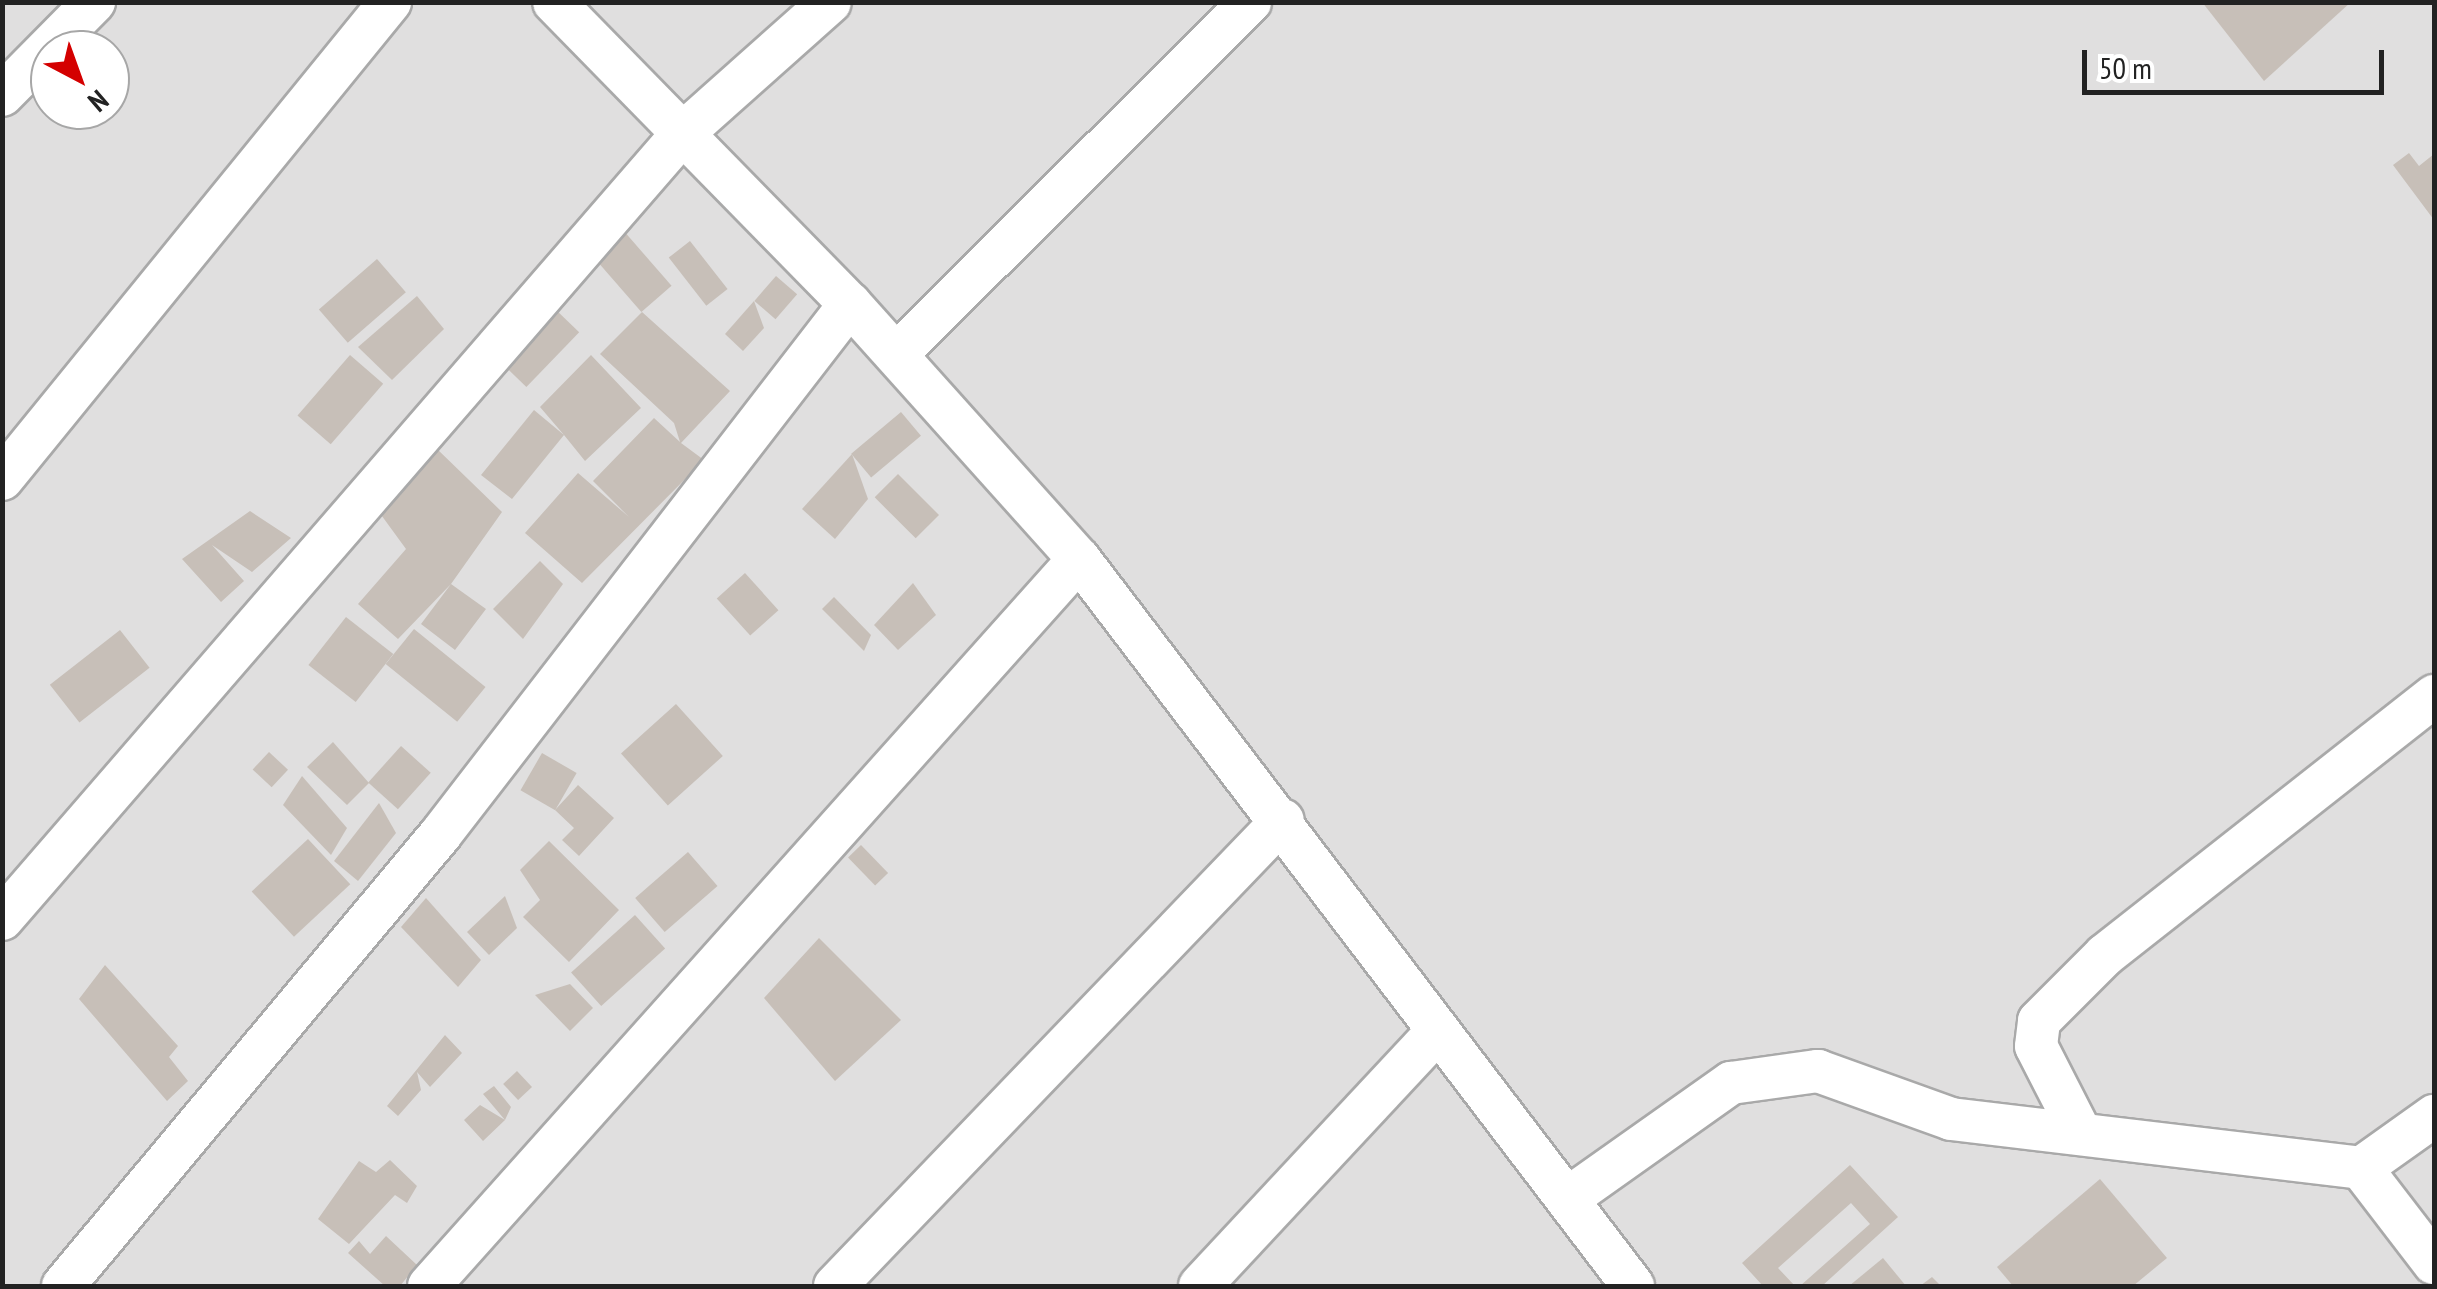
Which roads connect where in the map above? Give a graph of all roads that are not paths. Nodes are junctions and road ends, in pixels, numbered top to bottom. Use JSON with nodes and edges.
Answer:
{"nodes":[{"id":1,"x":94,"y":2,"type":"edge"},
{"id":2,"x":390,"y":2,"type":"edge"},
{"id":3,"x":554,"y":2,"type":"edge"},
{"id":4,"x":830,"y":2,"type":"edge"},
{"id":5,"x":1250,"y":2,"type":"edge"},
{"id":6,"x":2,"y":95,"type":"edge"},
{"id":7,"x":682,"y":134,"type":"junction"},
{"id":8,"x":850,"y":304,"type":"junction"},
{"id":9,"x":896,"y":355,"type":"junction"},
{"id":10,"x":2,"y":479,"type":"edge"},
{"id":11,"x":1079,"y":559,"type":"junction"},
{"id":12,"x":2434,"y":696,"type":"edge"},
{"id":13,"x":1283,"y":820,"type":"junction"},
{"id":14,"x":2,"y":919,"type":"edge"},
{"id":15,"x":1438,"y":1030,"type":"junction"},
{"id":16,"x":2434,"y":1116,"type":"edge"},
{"id":17,"x":2080,"y":1130,"type":"junction"},
{"id":18,"x":2361,"y":1168,"type":"junction"},
{"id":19,"x":1567,"y":1199,"type":"junction"},
{"id":20,"x":2434,"y":1262,"type":"edge"},
{"id":21,"x":1624,"y":1283,"type":"edge"},
{"id":22,"x":63,"y":1286,"type":"edge"},
{"id":23,"x":429,"y":1286,"type":"edge"},
{"id":24,"x":836,"y":1286,"type":"edge"},
{"id":25,"x":1200,"y":1286,"type":"edge"}],
"edges":[{"from":1,"to":6,"type":"street"},
{"from":2,"to":10,"type":"street"},
{"from":3,"to":7,"type":"street"},
{"from":4,"to":7,"type":"street"},
{"from":5,"to":9,"type":"street"},
{"from":7,"to":8,"type":"street"},
{"from":7,"to":14,"type":"street"},
{"from":8,"to":9,"type":"street"},
{"from":8,"to":22,"type":"street"},
{"from":9,"to":11,"type":"street"},
{"from":11,"to":13,"type":"street"},
{"from":11,"to":23,"type":"street"},
{"from":12,"to":17,"type":"street"},
{"from":13,"to":15,"type":"street"},
{"from":13,"to":24,"type":"street"},
{"from":15,"to":19,"type":"street"},
{"from":15,"to":25,"type":"street"},
{"from":16,"to":18,"type":"street"},
{"from":17,"to":18,"type":"street"},
{"from":17,"to":19,"type":"street"},
{"from":18,"to":20,"type":"street"},
{"from":19,"to":21,"type":"street"}]}
